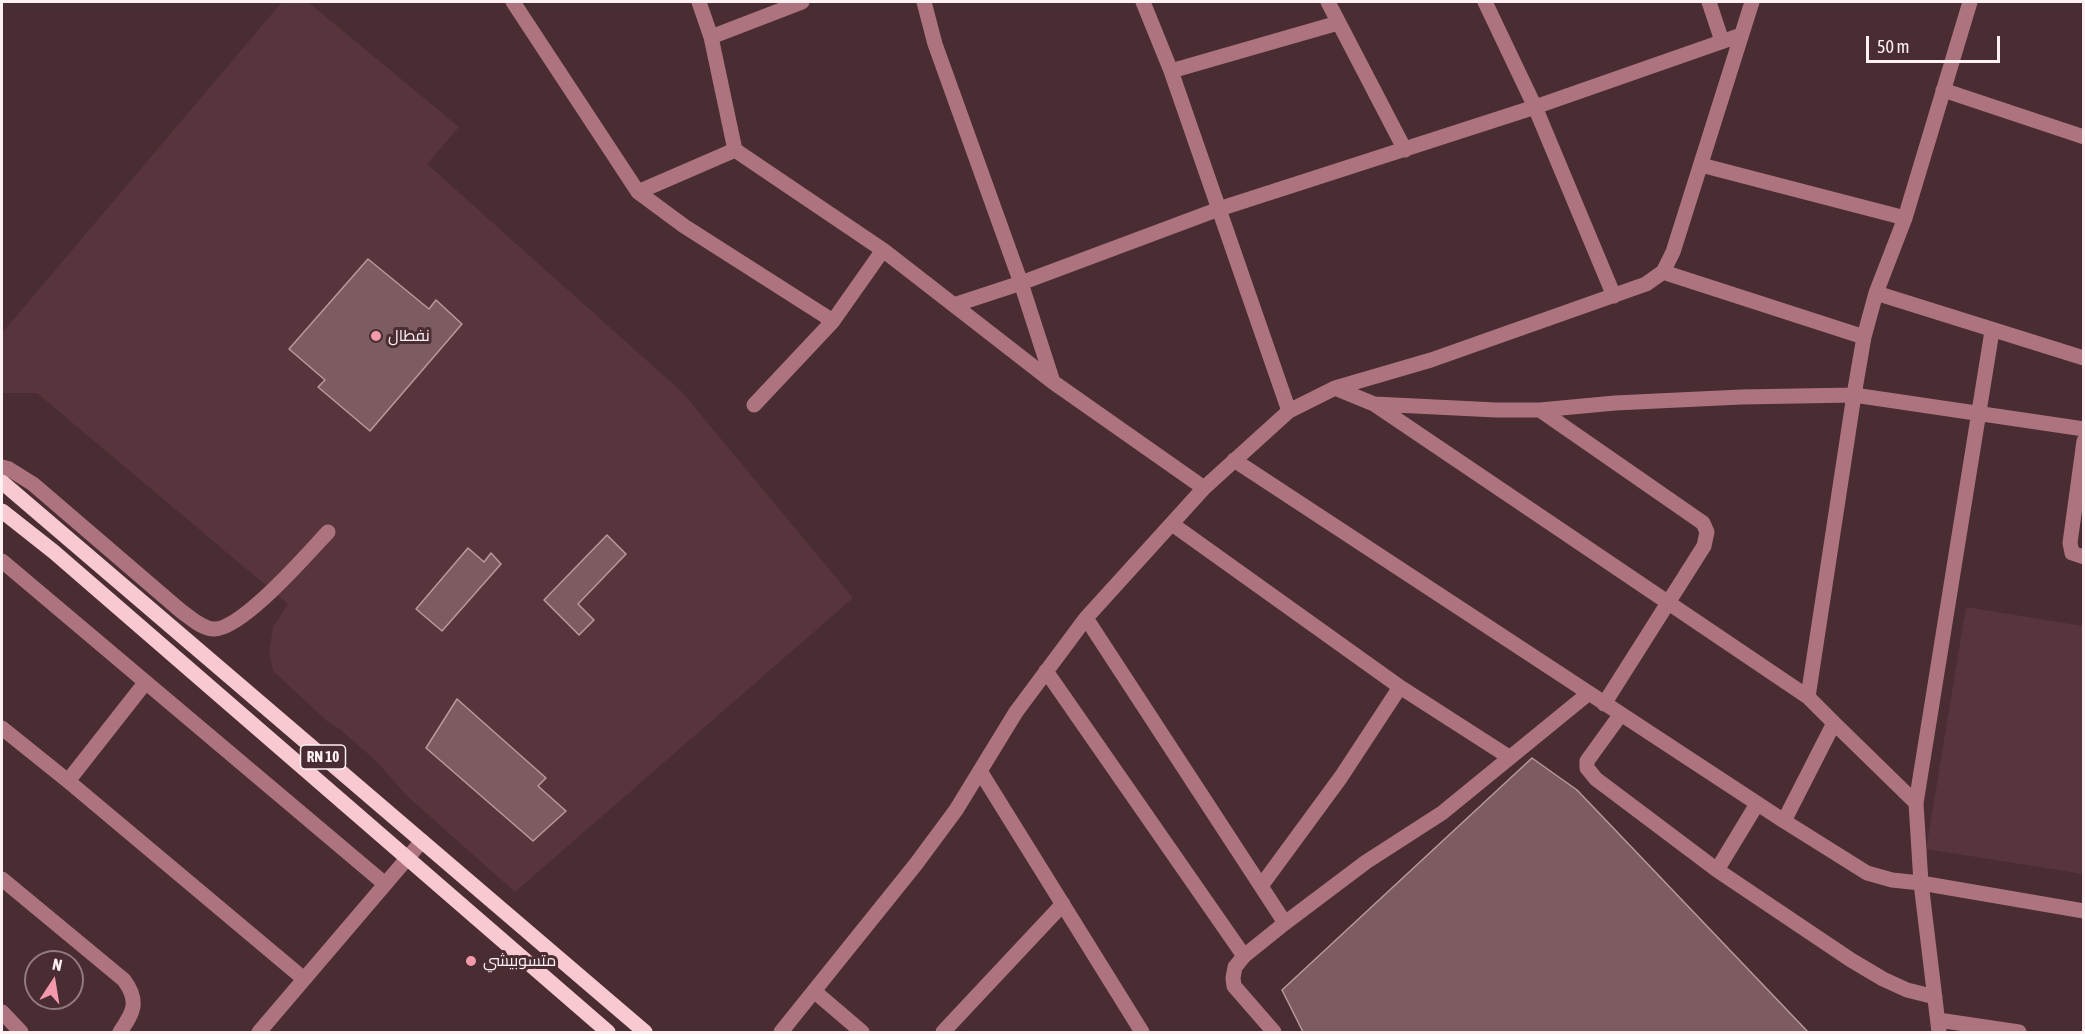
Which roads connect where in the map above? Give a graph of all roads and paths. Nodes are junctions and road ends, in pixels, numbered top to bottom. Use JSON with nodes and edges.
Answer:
{"nodes":[{"id":1,"x":513,"y":2,"type":"edge"},
{"id":2,"x":699,"y":2,"type":"edge"},
{"id":3,"x":802,"y":2,"type":"edge"},
{"id":4,"x":924,"y":2,"type":"edge"},
{"id":5,"x":1143,"y":2,"type":"edge"},
{"id":6,"x":1328,"y":2,"type":"edge"},
{"id":7,"x":1485,"y":2,"type":"edge"},
{"id":8,"x":1709,"y":2,"type":"edge"},
{"id":9,"x":1752,"y":2,"type":"edge"},
{"id":10,"x":1970,"y":2,"type":"edge"},
{"id":11,"x":781,"y":5,"type":"edge"},
{"id":12,"x":1338,"y":23,"type":"junction"},
{"id":13,"x":1741,"y":35,"type":"junction"},
{"id":14,"x":711,"y":38,"type":"junction"},
{"id":15,"x":1722,"y":41,"type":"junction"},
{"id":16,"x":1171,"y":70,"type":"junction"},
{"id":17,"x":1943,"y":90,"type":"junction"},
{"id":18,"x":1535,"y":107,"type":"junction"},
{"id":19,"x":2084,"y":137,"type":"edge"},
{"id":20,"x":735,"y":150,"type":"junction"},
{"id":21,"x":1405,"y":150,"type":"junction"},
{"id":22,"x":1701,"y":165,"type":"junction"},
{"id":23,"x":638,"y":192,"type":"junction"},
{"id":24,"x":1219,"y":209,"type":"junction"},
{"id":25,"x":1905,"y":218,"type":"junction"},
{"id":26,"x":883,"y":250,"type":"junction"},
{"id":27,"x":1663,"y":272,"type":"junction"},
{"id":28,"x":1021,"y":283,"type":"junction"},
{"id":29,"x":1876,"y":293,"type":"junction"},
{"id":30,"x":1614,"y":296,"type":"junction"},
{"id":31,"x":954,"y":305,"type":"junction"},
{"id":32,"x":833,"y":321,"type":"junction"},
{"id":33,"x":1992,"y":331,"type":"junction"},
{"id":34,"x":1864,"y":337,"type":"junction"},
{"id":35,"x":2084,"y":358,"type":"edge"},
{"id":36,"x":1053,"y":382,"type":"junction"},
{"id":37,"x":1335,"y":388,"type":"junction"},
{"id":38,"x":1854,"y":395,"type":"junction"},
{"id":39,"x":1374,"y":404,"type":"junction"},
{"id":40,"x":754,"y":405,"type":"dead end"},
{"id":41,"x":1540,"y":410,"type":"junction"},
{"id":42,"x":1289,"y":411,"type":"junction"},
{"id":43,"x":1978,"y":412,"type":"junction"},
{"id":44,"x":2084,"y":429,"type":"edge"},
{"id":45,"x":2084,"y":441,"type":"edge"},
{"id":46,"x":1234,"y":460,"type":"junction"},
{"id":47,"x":2,"y":467,"type":"edge"},
{"id":48,"x":2,"y":482,"type":"edge"},
{"id":49,"x":1204,"y":488,"type":"junction"},
{"id":50,"x":2,"y":511,"type":"edge"},
{"id":51,"x":1172,"y":524,"type":"junction"},
{"id":52,"x":328,"y":532,"type":"dead end"},
{"id":53,"x":2084,"y":557,"type":"edge"},
{"id":54,"x":2,"y":561,"type":"edge"},
{"id":55,"x":1670,"y":603,"type":"junction"},
{"id":56,"x":1086,"y":618,"type":"junction"},
{"id":57,"x":1046,"y":671,"type":"junction"},
{"id":58,"x":145,"y":683,"type":"junction"},
{"id":59,"x":1400,"y":687,"type":"junction"},
{"id":60,"x":1588,"y":693,"type":"junction"},
{"id":61,"x":1808,"y":697,"type":"junction"},
{"id":62,"x":1604,"y":704,"type":"junction"},
{"id":63,"x":1620,"y":714,"type":"junction"},
{"id":64,"x":1834,"y":723,"type":"junction"},
{"id":65,"x":2,"y":728,"type":"edge"},
{"id":66,"x":1509,"y":757,"type":"junction"},
{"id":67,"x":980,"y":771,"type":"junction"},
{"id":68,"x":68,"y":781,"type":"junction"},
{"id":69,"x":1916,"y":803,"type":"junction"},
{"id":70,"x":1757,"y":804,"type":"junction"},
{"id":71,"x":1784,"y":821,"type":"junction"},
{"id":72,"x":422,"y":841,"type":"junction"},
{"id":73,"x":407,"y":857,"type":"junction"},
{"id":74,"x":1717,"y":870,"type":"junction"},
{"id":75,"x":2,"y":879,"type":"edge"},
{"id":76,"x":1921,"y":883,"type":"junction"},
{"id":77,"x":385,"y":884,"type":"junction"},
{"id":78,"x":1261,"y":886,"type":"junction"},
{"id":79,"x":1063,"y":904,"type":"junction"},
{"id":80,"x":2084,"y":911,"type":"edge"},
{"id":81,"x":1285,"y":923,"type":"junction"},
{"id":82,"x":1244,"y":956,"type":"junction"},
{"id":83,"x":304,"y":979,"type":"junction"},
{"id":84,"x":814,"y":992,"type":"junction"},
{"id":85,"x":1935,"y":997,"type":"junction"},
{"id":86,"x":2,"y":1012,"type":"edge"},
{"id":87,"x":1938,"y":1026,"type":"edge"},
{"id":88,"x":21,"y":1032,"type":"edge"},
{"id":89,"x":120,"y":1032,"type":"edge"},
{"id":90,"x":259,"y":1032,"type":"edge"},
{"id":91,"x":608,"y":1032,"type":"edge"},
{"id":92,"x":645,"y":1032,"type":"edge"},
{"id":93,"x":782,"y":1032,"type":"edge"},
{"id":94,"x":862,"y":1032,"type":"edge"},
{"id":95,"x":943,"y":1032,"type":"edge"},
{"id":96,"x":1142,"y":1032,"type":"edge"},
{"id":97,"x":1274,"y":1032,"type":"edge"},
{"id":98,"x":2019,"y":1032,"type":"edge"}],
"edges":[{"from":1,"to":23,"type":"street"},
{"from":2,"to":14,"type":"street"},
{"from":3,"to":11,"type":"street"},
{"from":4,"to":28,"type":"street"},
{"from":5,"to":16,"type":"street"},
{"from":6,"to":12,"type":"street"},
{"from":7,"to":18,"type":"street"},
{"from":8,"to":15,"type":"street"},
{"from":9,"to":13,"type":"street"},
{"from":10,"to":17,"type":"street"},
{"from":11,"to":14,"type":"street"},
{"from":12,"to":16,"type":"street"},
{"from":12,"to":21,"type":"street"},
{"from":13,"to":15,"type":"street"},
{"from":13,"to":22,"type":"street"},
{"from":14,"to":20,"type":"street"},
{"from":15,"to":18,"type":"street"},
{"from":16,"to":24,"type":"street"},
{"from":17,"to":19,"type":"street"},
{"from":17,"to":25,"type":"street"},
{"from":18,"to":21,"type":"street"},
{"from":18,"to":30,"type":"street"},
{"from":20,"to":23,"type":"street"},
{"from":20,"to":26,"type":"street"},
{"from":21,"to":24,"type":"street"},
{"from":22,"to":25,"type":"street"},
{"from":22,"to":27,"type":"street"},
{"from":23,"to":32,"type":"street"},
{"from":24,"to":28,"type":"street"},
{"from":24,"to":42,"type":"street"},
{"from":25,"to":29,"type":"street"},
{"from":26,"to":31,"type":"street"},
{"from":26,"to":32,"type":"street"},
{"from":27,"to":30,"type":"street"},
{"from":27,"to":34,"type":"street"},
{"from":28,"to":31,"type":"street"},
{"from":28,"to":36,"type":"street"},
{"from":29,"to":33,"type":"street"},
{"from":29,"to":34,"type":"street"},
{"from":30,"to":37,"type":"street"},
{"from":31,"to":36,"type":"street"},
{"from":32,"to":40,"type":"street"},
{"from":33,"to":35,"type":"street"},
{"from":33,"to":43,"type":"street"},
{"from":34,"to":38,"type":"street"},
{"from":36,"to":49,"type":"street"},
{"from":37,"to":39,"type":"street"},
{"from":37,"to":42,"type":"street"},
{"from":38,"to":41,"type":"street"},
{"from":38,"to":43,"type":"street"},
{"from":38,"to":61,"type":"street"},
{"from":39,"to":41,"type":"street"},
{"from":39,"to":55,"type":"street"},
{"from":41,"to":55,"type":"street"},
{"from":42,"to":46,"type":"street"},
{"from":43,"to":44,"type":"street"},
{"from":43,"to":69,"type":"street"},
{"from":45,"to":53,"type":"street"},
{"from":46,"to":49,"type":"street"},
{"from":46,"to":60,"type":"street"},
{"from":47,"to":52,"type":"street"},
{"from":48,"to":72,"type":"main road","number":"RN 10"},
{"from":49,"to":51,"type":"street"},
{"from":50,"to":73,"type":"main road","number":"RN 10"},
{"from":51,"to":56,"type":"street"},
{"from":51,"to":59,"type":"street"},
{"from":54,"to":58,"type":"street"},
{"from":55,"to":61,"type":"street"},
{"from":55,"to":62,"type":"street"},
{"from":56,"to":57,"type":"street"},
{"from":56,"to":78,"type":"street"},
{"from":57,"to":67,"type":"street"},
{"from":57,"to":82,"type":"street"},
{"from":58,"to":68,"type":"street"},
{"from":58,"to":77,"type":"street"},
{"from":59,"to":66,"type":"street"},
{"from":59,"to":78,"type":"street"},
{"from":60,"to":62,"type":"street"},
{"from":60,"to":66,"type":"street"},
{"from":61,"to":64,"type":"street"},
{"from":62,"to":63,"type":"street"},
{"from":63,"to":70,"type":"street"},
{"from":63,"to":74,"type":"street"},
{"from":64,"to":69,"type":"street"},
{"from":64,"to":71,"type":"street"},
{"from":65,"to":68,"type":"street"},
{"from":66,"to":81,"type":"street"},
{"from":67,"to":79,"type":"street"},
{"from":67,"to":84,"type":"street"},
{"from":68,"to":83,"type":"street"},
{"from":69,"to":76,"type":"street"},
{"from":70,"to":71,"type":"street"},
{"from":70,"to":74,"type":"street"},
{"from":71,"to":76,"type":"street"},
{"from":72,"to":73,"type":"street"},
{"from":72,"to":92,"type":"main road","number":"RN 10"},
{"from":73,"to":77,"type":"street"},
{"from":73,"to":91,"type":"main road","number":"RN 10"},
{"from":74,"to":85,"type":"street"},
{"from":75,"to":89,"type":"street"},
{"from":76,"to":80,"type":"street"},
{"from":76,"to":85,"type":"street"},
{"from":77,"to":83,"type":"street"},
{"from":78,"to":81,"type":"street"},
{"from":79,"to":95,"type":"street"},
{"from":79,"to":96,"type":"street"},
{"from":81,"to":82,"type":"street"},
{"from":82,"to":97,"type":"street"},
{"from":83,"to":90,"type":"street"},
{"from":84,"to":93,"type":"street"},
{"from":84,"to":94,"type":"street"},
{"from":85,"to":87,"type":"street"},
{"from":86,"to":88,"type":"street"},
{"from":87,"to":98,"type":"street"}]}
